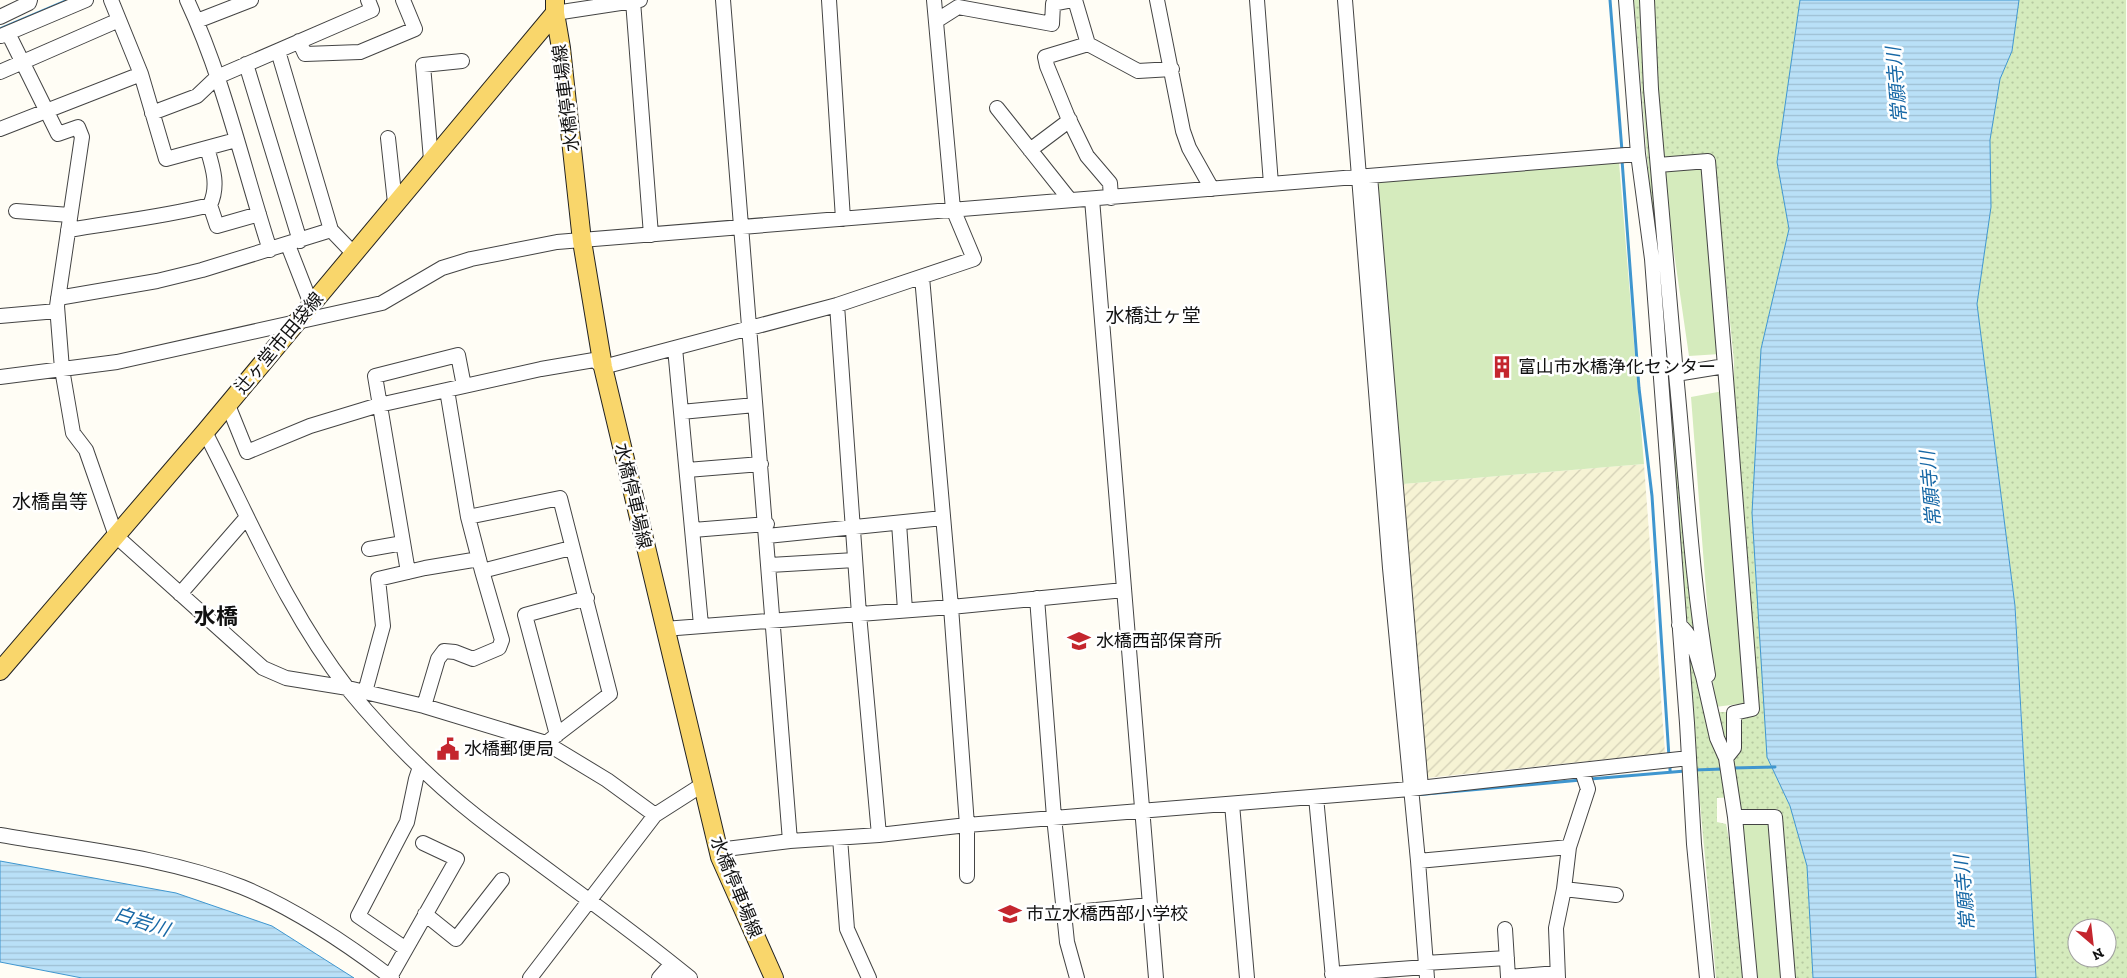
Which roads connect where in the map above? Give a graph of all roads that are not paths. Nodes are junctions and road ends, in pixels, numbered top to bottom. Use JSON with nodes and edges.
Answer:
{"nodes":[{"id":1,"x":30,"y":0,"type":"edge"},
{"id":2,"x":86,"y":0,"type":"edge"},
{"id":3,"x":111,"y":0,"type":"edge"},
{"id":4,"x":187,"y":0,"type":"edge"},
{"id":5,"x":251,"y":0,"type":"edge"},
{"id":6,"x":368,"y":0,"type":"edge"},
{"id":7,"x":403,"y":0,"type":"edge"},
{"id":8,"x":636,"y":0,"type":"edge"},
{"id":9,"x":723,"y":0,"type":"edge"},
{"id":10,"x":828,"y":0,"type":"edge"},
{"id":11,"x":934,"y":0,"type":"edge"},
{"id":12,"x":1074,"y":0,"type":"edge"},
{"id":13,"x":1157,"y":0,"type":"edge"},
{"id":14,"x":1257,"y":0,"type":"edge"},
{"id":15,"x":1345,"y":0,"type":"edge"},
{"id":16,"x":1626,"y":0,"type":"edge"},
{"id":17,"x":1647,"y":0,"type":"edge"},
{"id":18,"x":555,"y":6,"type":"edge"},
{"id":19,"x":0,"y":17,"type":"edge"},
{"id":20,"x":119,"y":20,"type":"junction"},
{"id":21,"x":197,"y":21,"type":"junction"},
{"id":22,"x":936,"y":21,"type":"junction"},
{"id":23,"x":4,"y":34,"type":"edge"},
{"id":24,"x":299,"y":42,"type":"junction"},
{"id":25,"x":1088,"y":44,"type":"junction"},
{"id":26,"x":278,"y":51,"type":"junction"},
{"id":27,"x":462,"y":61,"type":"dead end"},
{"id":28,"x":22,"y":62,"type":"junction"},
{"id":29,"x":246,"y":64,"type":"junction"},
{"id":30,"x":1172,"y":70,"type":"junction"},
{"id":31,"x":0,"y":72,"type":"edge"},
{"id":32,"x":141,"y":74,"type":"junction"},
{"id":33,"x":217,"y":77,"type":"junction"},
{"id":34,"x":997,"y":108,"type":"dead end"},
{"id":35,"x":46,"y":110,"type":"junction"},
{"id":36,"x":152,"y":113,"type":"junction"},
{"id":37,"x":1070,"y":120,"type":"junction"},
{"id":38,"x":0,"y":128,"type":"edge"},
{"id":39,"x":388,"y":138,"type":"dead end"},
{"id":40,"x":236,"y":140,"type":"junction"},
{"id":41,"x":207,"y":148,"type":"junction"},
{"id":42,"x":1030,"y":150,"type":"junction"},
{"id":43,"x":1638,"y":154,"type":"junction"},
{"id":44,"x":431,"y":160,"type":"junction"},
{"id":45,"x":1658,"y":165,"type":"junction"},
{"id":46,"x":1365,"y":176,"type":"junction"},
{"id":47,"x":1271,"y":184,"type":"junction"},
{"id":48,"x":1212,"y":189,"type":"junction"},
{"id":49,"x":1111,"y":198,"type":"junction"},
{"id":50,"x":1092,"y":199,"type":"junction"},
{"id":51,"x":1070,"y":200,"type":"junction"},
{"id":52,"x":395,"y":203,"type":"junction"},
{"id":53,"x":210,"y":206,"type":"junction"},
{"id":54,"x":953,"y":209,"type":"junction"},
{"id":55,"x":16,"y":211,"type":"dead end"},
{"id":56,"x":258,"y":214,"type":"junction"},
{"id":57,"x":70,"y":215,"type":"junction"},
{"id":58,"x":844,"y":219,"type":"junction"},
{"id":59,"x":739,"y":228,"type":"junction"},
{"id":60,"x":68,"y":230,"type":"junction"},
{"id":61,"x":331,"y":230,"type":"junction"},
{"id":62,"x":651,"y":235,"type":"junction"},
{"id":63,"x":582,"y":240,"type":"junction"},
{"id":64,"x":294,"y":243,"type":"junction"},
{"id":65,"x":270,"y":250,"type":"junction"},
{"id":66,"x":354,"y":254,"type":"junction"},
{"id":67,"x":922,"y":277,"type":"junction"},
{"id":68,"x":58,"y":304,"type":"junction"},
{"id":69,"x":311,"y":304,"type":"junction"},
{"id":70,"x":837,"y":305,"type":"junction"},
{"id":71,"x":0,"y":316,"type":"edge"},
{"id":72,"x":297,"y":322,"type":"junction"},
{"id":73,"x":748,"y":330,"type":"junction"},
{"id":74,"x":675,"y":348,"type":"junction"},
{"id":75,"x":1725,"y":366,"type":"junction"},
{"id":76,"x":603,"y":367,"type":"junction"},
{"id":77,"x":62,"y":369,"type":"junction"},
{"id":78,"x":1676,"y":374,"type":"junction"},
{"id":79,"x":0,"y":377,"type":"edge"},
{"id":80,"x":464,"y":386,"type":"junction"},
{"id":81,"x":447,"y":390,"type":"junction"},
{"id":82,"x":228,"y":405,"type":"junction"},
{"id":83,"x":380,"y":405,"type":"junction"},
{"id":84,"x":755,"y":405,"type":"junction"},
{"id":85,"x":681,"y":412,"type":"junction"},
{"id":86,"x":205,"y":432,"type":"junction"},
{"id":87,"x":761,"y":464,"type":"junction"},
{"id":88,"x":687,"y":470,"type":"junction"},
{"id":89,"x":247,"y":517,"type":"junction"},
{"id":90,"x":468,"y":517,"type":"junction"},
{"id":91,"x":943,"y":518,"type":"junction"},
{"id":92,"x":899,"y":523,"type":"junction"},
{"id":93,"x":852,"y":529,"type":"junction"},
{"id":94,"x":693,"y":530,"type":"junction"},
{"id":95,"x":767,"y":530,"type":"junction"},
{"id":96,"x":116,"y":536,"type":"junction"},
{"id":97,"x":403,"y":543,"type":"junction"},
{"id":98,"x":571,"y":548,"type":"junction"},
{"id":99,"x":369,"y":549,"type":"dead end"},
{"id":100,"x":855,"y":560,"type":"junction"},
{"id":101,"x":480,"y":565,"type":"junction"},
{"id":102,"x":770,"y":565,"type":"junction"},
{"id":103,"x":408,"y":572,"type":"junction"},
{"id":104,"x":1124,"y":590,"type":"junction"},
{"id":105,"x":180,"y":594,"type":"junction"},
{"id":106,"x":587,"y":598,"type":"junction"},
{"id":107,"x":1037,"y":598,"type":"junction"},
{"id":108,"x":951,"y":606,"type":"junction"},
{"id":109,"x":905,"y":610,"type":"junction"},
{"id":110,"x":859,"y":614,"type":"junction"},
{"id":111,"x":774,"y":620,"type":"junction"},
{"id":112,"x":701,"y":625,"type":"junction"},
{"id":113,"x":1679,"y":625,"type":"junction"},
{"id":114,"x":664,"y":629,"type":"junction"},
{"id":115,"x":0,"y":671,"type":"edge"},
{"id":116,"x":1703,"y":676,"type":"junction"},
{"id":117,"x":348,"y":688,"type":"junction"},
{"id":118,"x":365,"y":692,"type":"junction"},
{"id":119,"x":424,"y":706,"type":"junction"},
{"id":120,"x":551,"y":739,"type":"junction"},
{"id":121,"x":1689,"y":758,"type":"junction"},
{"id":122,"x":1726,"y":758,"type":"junction"},
{"id":123,"x":420,"y":767,"type":"junction"},
{"id":124,"x":1582,"y":771,"type":"junction"},
{"id":125,"x":702,"y":785,"type":"junction"},
{"id":126,"x":1416,"y":788,"type":"junction"},
{"id":127,"x":1316,"y":797,"type":"junction"},
{"id":128,"x":1232,"y":804,"type":"junction"},
{"id":129,"x":1142,"y":811,"type":"junction"},
{"id":130,"x":655,"y":815,"type":"junction"},
{"id":131,"x":1734,"y":817,"type":"junction"},
{"id":132,"x":1054,"y":818,"type":"junction"},
{"id":133,"x":967,"y":825,"type":"junction"},
{"id":134,"x":879,"y":835,"type":"junction"},
{"id":135,"x":0,"y":836,"type":"edge"},
{"id":136,"x":840,"y":838,"type":"junction"},
{"id":137,"x":790,"y":841,"type":"junction"},
{"id":138,"x":423,"y":843,"type":"dead end"},
{"id":139,"x":1569,"y":847,"type":"junction"},
{"id":140,"x":718,"y":850,"type":"junction"},
{"id":141,"x":1418,"y":861,"type":"junction"},
{"id":142,"x":967,"y":876,"type":"dead end"},
{"id":143,"x":502,"y":880,"type":"dead end"},
{"id":144,"x":1564,"y":889,"type":"junction"},
{"id":145,"x":1616,"y":895,"type":"dead end"},
{"id":146,"x":590,"y":900,"type":"junction"},
{"id":147,"x":1150,"y":905,"type":"junction"},
{"id":148,"x":1064,"y":913,"type":"junction"},
{"id":149,"x":425,"y":914,"type":"junction"},
{"id":150,"x":1505,"y":929,"type":"dead end"},
{"id":151,"x":406,"y":949,"type":"junction"},
{"id":152,"x":1507,"y":958,"type":"junction"},
{"id":153,"x":1426,"y":969,"type":"edge"},
{"id":154,"x":668,"y":972,"type":"edge"},
{"id":155,"x":1333,"y":976,"type":"edge"},
{"id":156,"x":1557,"y":976,"type":"edge"},
{"id":157,"x":391,"y":977,"type":"edge"},
{"id":158,"x":772,"y":977,"type":"edge"},
{"id":159,"x":530,"y":978,"type":"edge"},
{"id":160,"x":690,"y":978,"type":"edge"},
{"id":161,"x":869,"y":978,"type":"edge"},
{"id":162,"x":1077,"y":978,"type":"edge"},
{"id":163,"x":1156,"y":978,"type":"edge"},
{"id":164,"x":1247,"y":978,"type":"edge"},
{"id":165,"x":1707,"y":978,"type":"edge"},
{"id":166,"x":1750,"y":978,"type":"edge"},
{"id":167,"x":1788,"y":978,"type":"edge"}],
"edges":[{"from":1,"to":19,"type":"street"},
{"from":2,"to":23,"type":"street"},
{"from":3,"to":20,"type":"street"},
{"from":4,"to":21,"type":"street"},
{"from":5,"to":21,"type":"street"},
{"from":6,"to":24,"type":"street"},
{"from":7,"to":24,"type":"street"},
{"from":8,"to":18,"type":"street"},
{"from":8,"to":62,"type":"street"},
{"from":9,"to":59,"type":"street"},
{"from":10,"to":58,"type":"street"},
{"from":11,"to":22,"type":"street"},
{"from":12,"to":22,"type":"street"},
{"from":12,"to":25,"type":"street"},
{"from":13,"to":30,"type":"street"},
{"from":14,"to":47,"type":"street"},
{"from":15,"to":46,"type":"street"},
{"from":16,"to":43,"type":"street"},
{"from":17,"to":45,"type":"street"},
{"from":18,"to":44,"type":"main road","name":"辻ヶ堂市田袋線"},
{"from":18,"to":63,"type":"main road","name":"水橋停車場線"},
{"from":20,"to":28,"type":"street"},
{"from":20,"to":32,"type":"street"},
{"from":21,"to":33,"type":"street"},
{"from":22,"to":54,"type":"street"},
{"from":23,"to":28,"type":"street"},
{"from":24,"to":26,"type":"street"},
{"from":25,"to":30,"type":"street"},
{"from":25,"to":37,"type":"street"},
{"from":26,"to":29,"type":"street"},
{"from":26,"to":61,"type":"street"},
{"from":27,"to":44,"type":"street"},
{"from":28,"to":31,"type":"street"},
{"from":28,"to":35,"type":"street"},
{"from":29,"to":33,"type":"street"},
{"from":29,"to":64,"type":"street"},
{"from":30,"to":48,"type":"street"},
{"from":32,"to":35,"type":"street"},
{"from":32,"to":36,"type":"street"},
{"from":33,"to":36,"type":"street"},
{"from":33,"to":40,"type":"street"},
{"from":34,"to":42,"type":"street"},
{"from":35,"to":38,"type":"street"},
{"from":35,"to":57,"type":"street"},
{"from":36,"to":41,"type":"street"},
{"from":37,"to":42,"type":"street"},
{"from":37,"to":49,"type":"street"},
{"from":39,"to":52,"type":"street"},
{"from":40,"to":41,"type":"street"},
{"from":40,"to":56,"type":"street"},
{"from":41,"to":53,"type":"street"},
{"from":42,"to":51,"type":"street"},
{"from":43,"to":46,"type":"street"},
{"from":43,"to":113,"type":"street"},
{"from":44,"to":52,"type":"main road","name":"辻ヶ堂市田袋線"},
{"from":45,"to":75,"type":"street"},
{"from":45,"to":78,"type":"street"},
{"from":46,"to":47,"type":"street"},
{"from":46,"to":126,"type":"street"},
{"from":47,"to":48,"type":"street"},
{"from":48,"to":49,"type":"street"},
{"from":49,"to":50,"type":"street"},
{"from":50,"to":51,"type":"street"},
{"from":50,"to":104,"type":"street"},
{"from":51,"to":54,"type":"street"},
{"from":52,"to":66,"type":"main road","name":"辻ヶ堂市田袋線"},
{"from":53,"to":56,"type":"street"},
{"from":53,"to":60,"type":"street"},
{"from":54,"to":58,"type":"street"},
{"from":54,"to":67,"type":"street"},
{"from":55,"to":57,"type":"street"},
{"from":56,"to":65,"type":"street"},
{"from":57,"to":60,"type":"street"},
{"from":58,"to":59,"type":"street"},
{"from":59,"to":62,"type":"street"},
{"from":59,"to":73,"type":"street"},
{"from":60,"to":68,"type":"street"},
{"from":61,"to":64,"type":"street"},
{"from":61,"to":66,"type":"street"},
{"from":62,"to":63,"type":"street"},
{"from":63,"to":72,"type":"street"},
{"from":63,"to":76,"type":"main road","name":"水橋停車場線"},
{"from":64,"to":65,"type":"street"},
{"from":64,"to":69,"type":"street"},
{"from":65,"to":68,"type":"street"},
{"from":66,"to":69,"type":"main road","name":"辻ヶ堂市田袋線"},
{"from":67,"to":70,"type":"street"},
{"from":67,"to":91,"type":"street"},
{"from":68,"to":71,"type":"street"},
{"from":68,"to":77,"type":"street"},
{"from":69,"to":72,"type":"main road","name":"辻ヶ堂市田袋線"},
{"from":70,"to":73,"type":"street"},
{"from":70,"to":93,"type":"street"},
{"from":72,"to":77,"type":"street"},
{"from":72,"to":82,"type":"main road","name":"辻ヶ堂市田袋線"},
{"from":73,"to":74,"type":"street"},
{"from":73,"to":84,"type":"street"},
{"from":74,"to":76,"type":"street"},
{"from":74,"to":85,"type":"street"},
{"from":75,"to":78,"type":"street"},
{"from":75,"to":122,"type":"street"},
{"from":76,"to":80,"type":"street"},
{"from":76,"to":114,"type":"main road","name":"水橋停車場線"},
{"from":77,"to":79,"type":"street"},
{"from":77,"to":96,"type":"street"},
{"from":78,"to":116,"type":"street"},
{"from":80,"to":81,"type":"street"},
{"from":80,"to":83,"type":"street"},
{"from":81,"to":83,"type":"street"},
{"from":81,"to":90,"type":"street"},
{"from":82,"to":83,"type":"street"},
{"from":82,"to":86,"type":"main road","name":"辻ヶ堂市田袋線"},
{"from":83,"to":97,"type":"street"},
{"from":84,"to":85,"type":"street"},
{"from":84,"to":87,"type":"street"},
{"from":85,"to":88,"type":"street"},
{"from":86,"to":89,"type":"street"},
{"from":86,"to":96,"type":"main road","name":"辻ヶ堂市田袋線"},
{"from":87,"to":88,"type":"street"},
{"from":87,"to":95,"type":"street"},
{"from":88,"to":94,"type":"street"},
{"from":89,"to":105,"type":"street"},
{"from":89,"to":117,"type":"street"},
{"from":90,"to":98,"type":"street"},
{"from":90,"to":101,"type":"street"},
{"from":91,"to":92,"type":"street"},
{"from":91,"to":108,"type":"street"},
{"from":92,"to":93,"type":"street"},
{"from":92,"to":109,"type":"street"},
{"from":93,"to":95,"type":"street"},
{"from":93,"to":100,"type":"street"},
{"from":94,"to":95,"type":"street"},
{"from":94,"to":112,"type":"street"},
{"from":95,"to":102,"type":"street"},
{"from":96,"to":105,"type":"street"},
{"from":96,"to":115,"type":"main road","name":"辻ヶ堂市田袋線"},
{"from":97,"to":99,"type":"street"},
{"from":97,"to":103,"type":"street"},
{"from":98,"to":101,"type":"street"},
{"from":98,"to":106,"type":"street"},
{"from":100,"to":102,"type":"street"},
{"from":100,"to":110,"type":"street"},
{"from":101,"to":103,"type":"street"},
{"from":101,"to":119,"type":"street"},
{"from":102,"to":111,"type":"street"},
{"from":103,"to":118,"type":"street"},
{"from":104,"to":107,"type":"street"},
{"from":104,"to":129,"type":"street"},
{"from":105,"to":117,"type":"street"},
{"from":106,"to":120,"type":"street"},
{"from":106,"to":120,"type":"street"},
{"from":107,"to":108,"type":"street"},
{"from":107,"to":132,"type":"street"},
{"from":108,"to":109,"type":"street"},
{"from":108,"to":133,"type":"street"},
{"from":109,"to":110,"type":"street"},
{"from":110,"to":111,"type":"street"},
{"from":110,"to":134,"type":"street"},
{"from":111,"to":112,"type":"street"},
{"from":111,"to":137,"type":"street"},
{"from":112,"to":114,"type":"street"},
{"from":113,"to":116,"type":"street"},
{"from":113,"to":121,"type":"street"},
{"from":114,"to":125,"type":"main road","name":"水橋停車場線"},
{"from":116,"to":122,"type":"street"},
{"from":117,"to":118,"type":"street"},
{"from":117,"to":123,"type":"street"},
{"from":118,"to":119,"type":"street"},
{"from":119,"to":120,"type":"street"},
{"from":120,"to":130,"type":"street"},
{"from":121,"to":124,"type":"street"},
{"from":121,"to":165,"type":"street"},
{"from":122,"to":131,"type":"street"},
{"from":123,"to":146,"type":"street"},
{"from":123,"to":151,"type":"street"},
{"from":124,"to":126,"type":"street"},
{"from":124,"to":139,"type":"street"},
{"from":125,"to":130,"type":"street"},
{"from":125,"to":140,"type":"main road","name":"水橋停車場線"},
{"from":126,"to":127,"type":"street"},
{"from":126,"to":141,"type":"street"},
{"from":127,"to":128,"type":"street"},
{"from":127,"to":155,"type":"street"},
{"from":128,"to":129,"type":"street"},
{"from":128,"to":164,"type":"street"},
{"from":129,"to":132,"type":"street"},
{"from":129,"to":147,"type":"street"},
{"from":130,"to":146,"type":"street"},
{"from":131,"to":166,"type":"street"},
{"from":131,"to":167,"type":"street"},
{"from":132,"to":133,"type":"street"},
{"from":132,"to":148,"type":"street"},
{"from":133,"to":134,"type":"street"},
{"from":133,"to":142,"type":"street"},
{"from":134,"to":136,"type":"street"},
{"from":135,"to":157,"type":"street"},
{"from":136,"to":137,"type":"street"},
{"from":136,"to":161,"type":"street"},
{"from":137,"to":140,"type":"street"},
{"from":138,"to":149,"type":"street"},
{"from":139,"to":141,"type":"street"},
{"from":139,"to":144,"type":"street"},
{"from":140,"to":158,"type":"main road","name":"水橋停車場線"},
{"from":141,"to":153,"type":"street"},
{"from":143,"to":149,"type":"street"},
{"from":144,"to":145,"type":"street"},
{"from":144,"to":156,"type":"street"},
{"from":146,"to":154,"type":"street"},
{"from":146,"to":159,"type":"street"},
{"from":147,"to":148,"type":"street"},
{"from":147,"to":163,"type":"street"},
{"from":148,"to":162,"type":"street"},
{"from":149,"to":151,"type":"street"},
{"from":150,"to":152,"type":"street"},
{"from":151,"to":157,"type":"street"},
{"from":152,"to":153,"type":"street"},
{"from":152,"to":156,"type":"street"},
{"from":153,"to":155,"type":"street"},
{"from":154,"to":160,"type":"street"}]}
